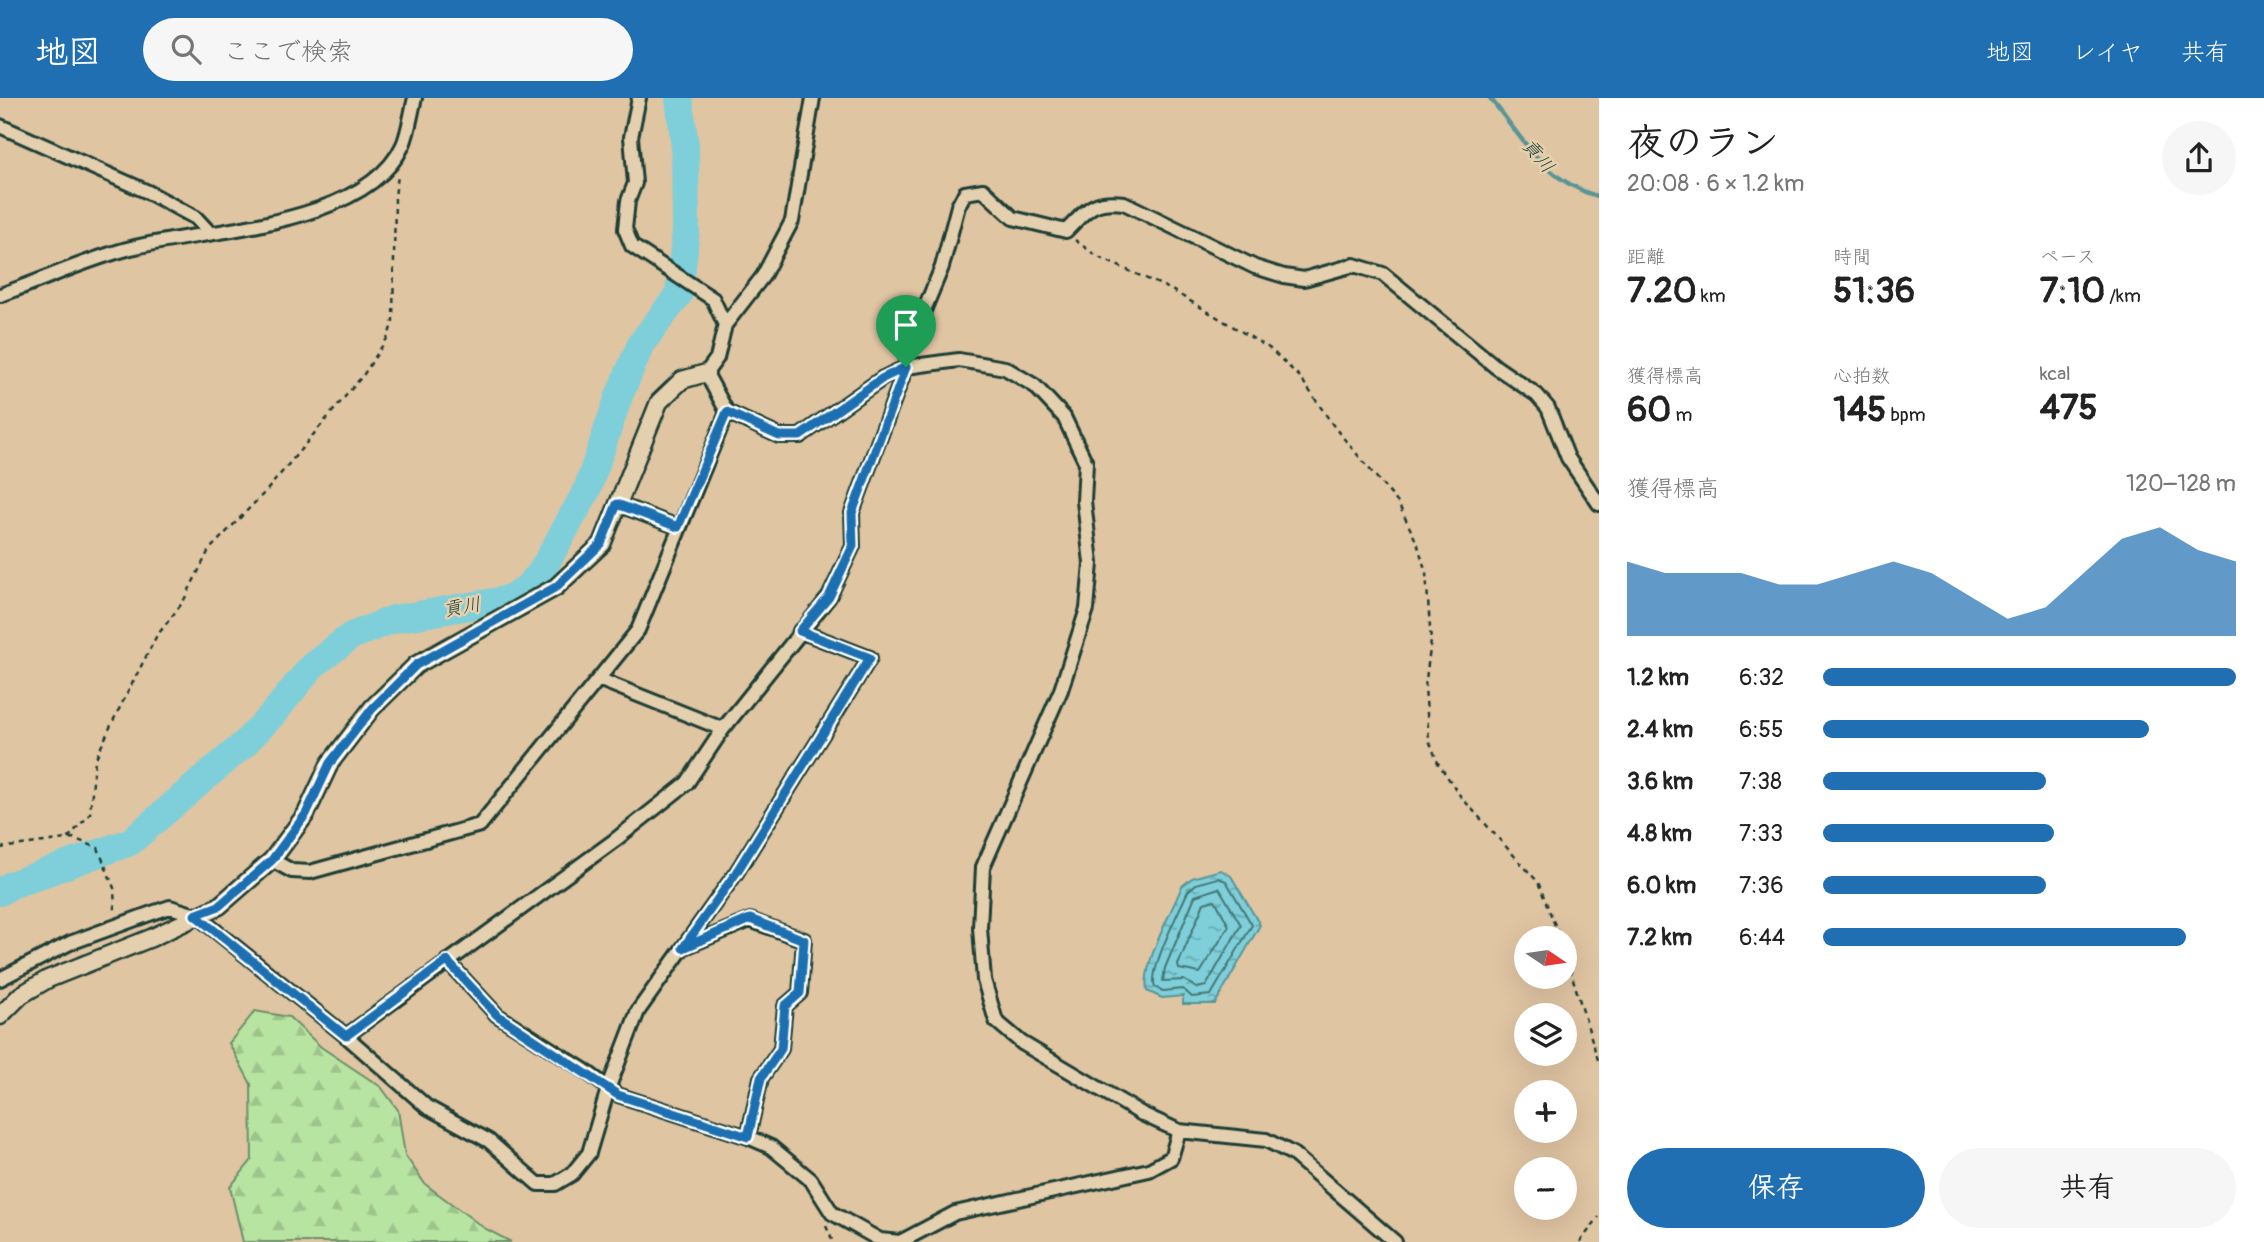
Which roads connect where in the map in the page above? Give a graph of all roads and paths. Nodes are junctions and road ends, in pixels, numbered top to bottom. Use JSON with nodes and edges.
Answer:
{"nodes":[{"id":1,"x":415,"y":98,"type":"edge"},
{"id":2,"x":639,"y":98,"type":"edge"},
{"id":3,"x":813,"y":98,"type":"edge"},
{"id":4,"x":0,"y":125,"type":"edge"},
{"id":5,"x":399,"y":170,"type":"dead end"},
{"id":6,"x":1066,"y":231,"type":"junction"},
{"id":7,"x":210,"y":233,"type":"junction"},
{"id":8,"x":0,"y":295,"type":"edge"},
{"id":9,"x":725,"y":325,"type":"junction"},
{"id":10,"x":906,"y":367,"type":"junction"},
{"id":11,"x":706,"y":373,"type":"junction"},
{"id":12,"x":727,"y":412,"type":"junction"},
{"id":13,"x":617,"y":504,"type":"junction"},
{"id":14,"x":1599,"y":504,"type":"edge"},
{"id":15,"x":678,"y":527,"type":"junction"},
{"id":16,"x":800,"y":631,"type":"junction"},
{"id":17,"x":598,"y":679,"type":"junction"},
{"id":18,"x":723,"y":729,"type":"junction"},
{"id":19,"x":68,"y":838,"type":"junction"},
{"id":20,"x":0,"y":848,"type":"edge"},
{"id":21,"x":272,"y":860,"type":"junction"},
{"id":22,"x":195,"y":915,"type":"junction"},
{"id":23,"x":116,"y":926,"type":"junction"},
{"id":24,"x":1555,"y":926,"type":"edge"},
{"id":25,"x":683,"y":948,"type":"junction"},
{"id":26,"x":447,"y":961,"type":"junction"},
{"id":27,"x":0,"y":979,"type":"edge"},
{"id":28,"x":1576,"y":989,"type":"edge"},
{"id":29,"x":0,"y":1016,"type":"edge"},
{"id":30,"x":346,"y":1036,"type":"junction"},
{"id":31,"x":1599,"y":1063,"type":"edge"},
{"id":32,"x":608,"y":1089,"type":"junction"},
{"id":33,"x":1179,"y":1131,"type":"junction"},
{"id":34,"x":748,"y":1137,"type":"junction"},
{"id":35,"x":1599,"y":1217,"type":"edge"},
{"id":36,"x":1395,"y":1242,"type":"edge"},
{"id":37,"x":1580,"y":1242,"type":"edge"}],
"edges":[{"from":1,"to":7,"type":"street"},
{"from":2,"to":9,"type":"street"},
{"from":3,"to":9,"type":"street"},
{"from":4,"to":7,"type":"street"},
{"from":5,"to":19,"type":"path"},
{"from":6,"to":10,"type":"street"},
{"from":6,"to":14,"type":"street"},
{"from":6,"to":24,"type":"path"},
{"from":7,"to":8,"type":"street"},
{"from":9,"to":11,"type":"street"},
{"from":10,"to":12,"type":"street"},
{"from":10,"to":16,"type":"street"},
{"from":10,"to":33,"type":"street"},
{"from":11,"to":12,"type":"street"},
{"from":11,"to":13,"type":"street"},
{"from":12,"to":15,"type":"street"},
{"from":13,"to":15,"type":"street"},
{"from":13,"to":21,"type":"street"},
{"from":15,"to":17,"type":"street"},
{"from":16,"to":18,"type":"street"},
{"from":16,"to":25,"type":"street"},
{"from":17,"to":18,"type":"street"},
{"from":17,"to":21,"type":"street"},
{"from":18,"to":26,"type":"street"},
{"from":19,"to":20,"type":"path"},
{"from":19,"to":23,"type":"path"},
{"from":21,"to":22,"type":"street"},
{"from":22,"to":23,"type":"street"},
{"from":22,"to":29,"type":"street"},
{"from":22,"to":30,"type":"street"},
{"from":23,"to":27,"type":"street"},
{"from":25,"to":32,"type":"street"},
{"from":25,"to":34,"type":"street"},
{"from":26,"to":30,"type":"street"},
{"from":26,"to":32,"type":"street"},
{"from":28,"to":31,"type":"path"},
{"from":30,"to":32,"type":"street"},
{"from":32,"to":34,"type":"street"},
{"from":33,"to":34,"type":"street"},
{"from":33,"to":36,"type":"street"},
{"from":35,"to":37,"type":"path"}]}
